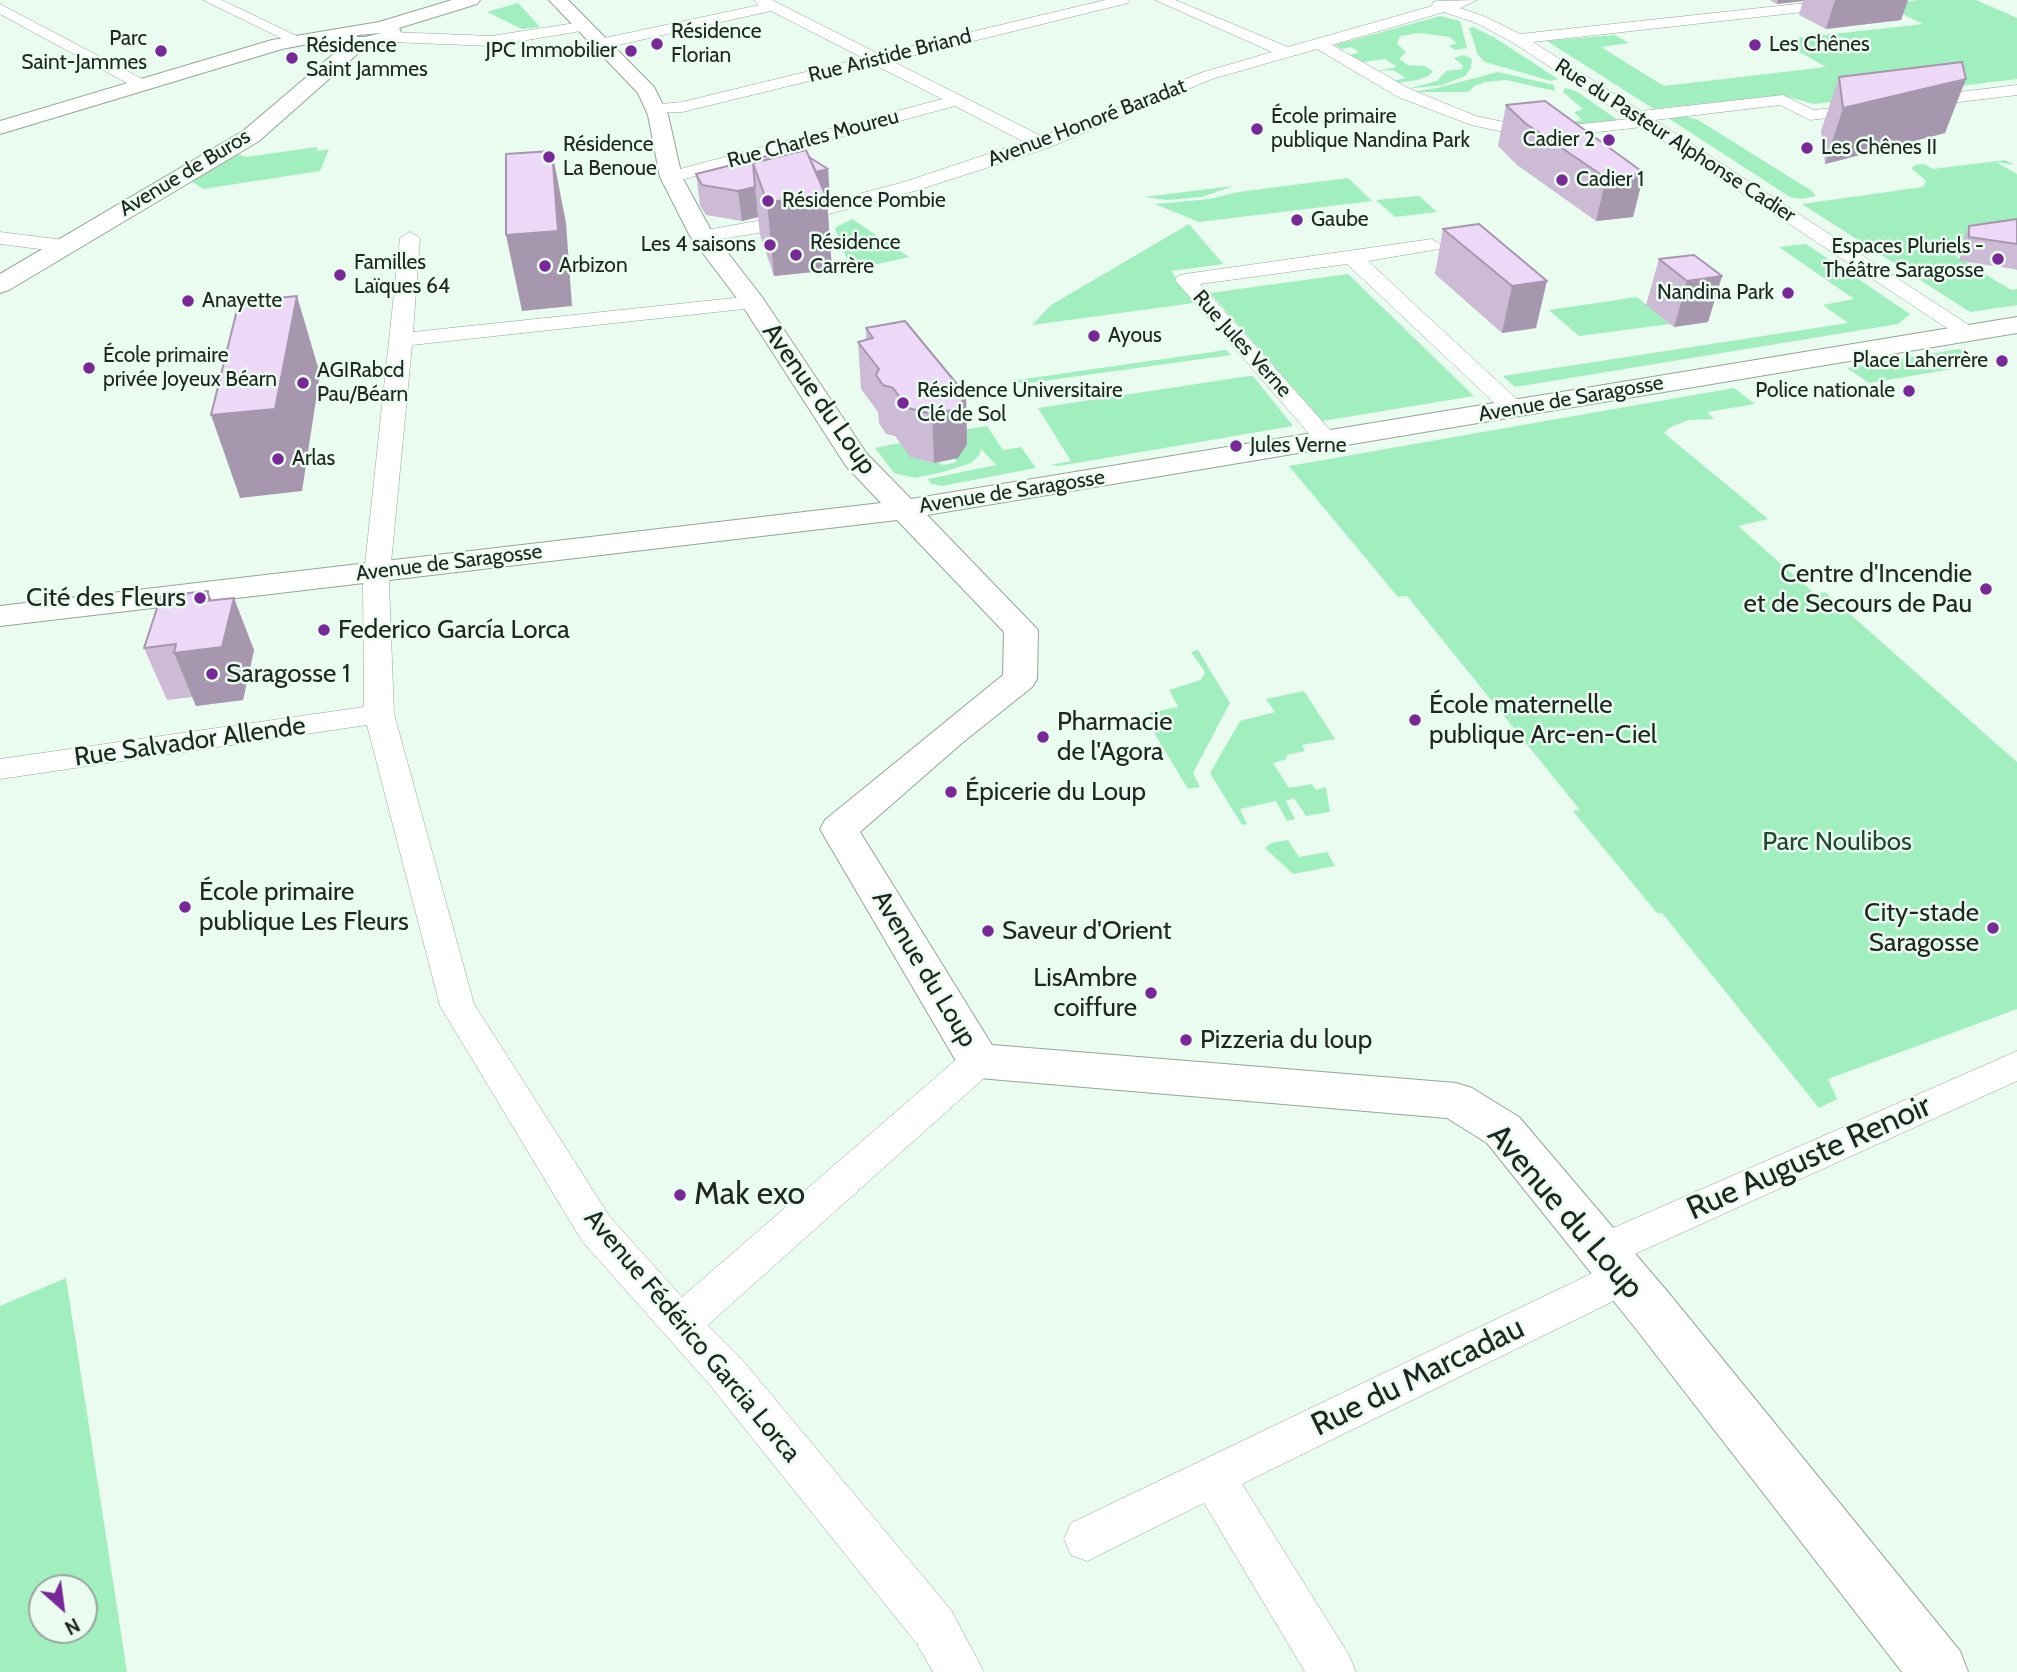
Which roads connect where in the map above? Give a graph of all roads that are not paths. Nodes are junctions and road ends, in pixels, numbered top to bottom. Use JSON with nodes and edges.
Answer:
{"nodes":[{"id":1,"x":210,"y":0,"type":"edge"},
{"id":2,"x":471,"y":0,"type":"edge"},
{"id":3,"x":558,"y":0,"type":"edge"},
{"id":4,"x":1123,"y":0,"type":"edge"},
{"id":5,"x":1162,"y":0,"type":"edge"},
{"id":6,"x":1420,"y":0,"type":"edge"},
{"id":7,"x":1470,"y":0,"type":"edge"},
{"id":8,"x":1875,"y":0,"type":"edge"},
{"id":9,"x":767,"y":3,"type":"edge"},
{"id":10,"x":1444,"y":7,"type":"junction"},
{"id":11,"x":0,"y":8,"type":"edge"},
{"id":12,"x":582,"y":27,"type":"junction"},
{"id":13,"x":386,"y":32,"type":"junction"},
{"id":14,"x":354,"y":37,"type":"junction"},
{"id":15,"x":295,"y":39,"type":"junction"},
{"id":16,"x":1518,"y":39,"type":"junction"},
{"id":17,"x":1318,"y":43,"type":"junction"},
{"id":18,"x":600,"y":44,"type":"junction"},
{"id":19,"x":1286,"y":52,"type":"junction"},
{"id":20,"x":877,"y":60,"type":"junction"},
{"id":21,"x":142,"y":85,"type":"junction"},
{"id":22,"x":2016,"y":90,"type":"edge"},
{"id":23,"x":956,"y":101,"type":"junction"},
{"id":24,"x":656,"y":109,"type":"junction"},
{"id":25,"x":1642,"y":120,"type":"junction"},
{"id":26,"x":0,"y":128,"type":"edge"},
{"id":27,"x":1042,"y":144,"type":"junction"},
{"id":28,"x":671,"y":177,"type":"junction"},
{"id":29,"x":702,"y":236,"type":"junction"},
{"id":30,"x":0,"y":238,"type":"edge"},
{"id":31,"x":410,"y":238,"type":"dead end"},
{"id":32,"x":1432,"y":245,"type":"dead end"},
{"id":33,"x":64,"y":246,"type":"junction"},
{"id":34,"x":1352,"y":257,"type":"junction"},
{"id":35,"x":0,"y":285,"type":"edge"},
{"id":36,"x":753,"y":302,"type":"junction"},
{"id":37,"x":2017,"y":325,"type":"edge"},
{"id":38,"x":1970,"y":333,"type":"junction"},
{"id":39,"x":402,"y":340,"type":"junction"},
{"id":40,"x":1514,"y":409,"type":"junction"},
{"id":41,"x":1327,"y":440,"type":"junction"},
{"id":42,"x":902,"y":510,"type":"junction"},
{"id":43,"x":378,"y":572,"type":"junction"},
{"id":44,"x":0,"y":616,"type":"edge"},
{"id":45,"x":379,"y":714,"type":"junction"},
{"id":46,"x":0,"y":769,"type":"edge"},
{"id":47,"x":979,"y":1061,"type":"junction"},
{"id":48,"x":2017,"y":1065,"type":"edge"},
{"id":49,"x":1613,"y":1264,"type":"junction"},
{"id":50,"x":680,"y":1324,"type":"junction"},
{"id":51,"x":1212,"y":1476,"type":"junction"},
{"id":52,"x":1087,"y":1539,"type":"dead end"},
{"id":53,"x":960,"y":1672,"type":"edge"},
{"id":54,"x":1332,"y":1672,"type":"edge"},
{"id":55,"x":1939,"y":1672,"type":"edge"}],
"edges":[{"from":1,"to":15,"type":"street"},
{"from":2,"to":13,"type":"street"},
{"from":3,"to":12,"type":"street","name":"Avenue du Loup"},
{"from":4,"to":20,"type":"street","name":"Rue Aristide Briand"},
{"from":5,"to":19,"type":"street"},
{"from":6,"to":10,"type":"street","name":"Rue du Pasteur Alphonse Cadier"},
{"from":7,"to":10,"type":"street","name":"Avenue Honoré Baradat"},
{"from":8,"to":16,"type":"street"},
{"from":9,"to":18,"type":"street"},
{"from":9,"to":20,"type":"street"},
{"from":10,"to":16,"type":"street","name":"Rue du Pasteur Alphonse Cadier"},
{"from":10,"to":17,"type":"street","name":"Avenue Honoré Baradat"},
{"from":11,"to":21,"type":"street"},
{"from":12,"to":13,"type":"street"},
{"from":12,"to":18,"type":"street","name":"Avenue du Loup"},
{"from":13,"to":14,"type":"street"},
{"from":14,"to":15,"type":"street"},
{"from":14,"to":33,"type":"street","name":"Avenue de Buros"},
{"from":15,"to":21,"type":"street"},
{"from":16,"to":25,"type":"street","name":"Rue du Pasteur Alphonse Cadier"},
{"from":17,"to":19,"type":"street","name":"Avenue Honoré Baradat"},
{"from":17,"to":25,"type":"street"},
{"from":18,"to":24,"type":"street","name":"Avenue du Loup"},
{"from":19,"to":27,"type":"street","name":"Avenue Honoré Baradat"},
{"from":20,"to":23,"type":"street"},
{"from":20,"to":24,"type":"street","name":"Rue Aristide Briand"},
{"from":21,"to":26,"type":"street"},
{"from":22,"to":25,"type":"street"},
{"from":23,"to":27,"type":"street"},
{"from":23,"to":28,"type":"street","name":"Rue Charles Moureu"},
{"from":24,"to":28,"type":"street","name":"Avenue du Loup"},
{"from":25,"to":38,"type":"street","name":"Rue du Pasteur Alphonse Cadier"},
{"from":27,"to":29,"type":"street","name":"Avenue Honoré Baradat"},
{"from":28,"to":29,"type":"street","name":"Avenue du Loup"},
{"from":29,"to":36,"type":"street","name":"Avenue du Loup"},
{"from":30,"to":33,"type":"street"},
{"from":31,"to":39,"type":"street","name":"Avenue Fédérico Garcia Lorca"},
{"from":32,"to":34,"type":"street","name":"Rue Jules Verne"},
{"from":33,"to":35,"type":"street","name":"Avenue de Buros"},
{"from":34,"to":40,"type":"street"},
{"from":34,"to":41,"type":"street","name":"Rue Jules Verne"},
{"from":36,"to":39,"type":"street"},
{"from":36,"to":42,"type":"street","name":"Avenue du Loup"},
{"from":37,"to":38,"type":"street","name":"Avenue de Saragosse"},
{"from":38,"to":40,"type":"street","name":"Avenue de Saragosse"},
{"from":39,"to":43,"type":"street","name":"Avenue Fédérico Garcia Lorca"},
{"from":40,"to":41,"type":"street","name":"Avenue de Saragosse"},
{"from":41,"to":42,"type":"street","name":"Avenue de Saragosse"},
{"from":42,"to":43,"type":"street","name":"Avenue de Saragosse"},
{"from":42,"to":47,"type":"street","name":"Avenue du Loup"},
{"from":43,"to":44,"type":"street","name":"Avenue de Saragosse"},
{"from":43,"to":45,"type":"street","name":"Avenue Fédérico Garcia Lorca"},
{"from":45,"to":46,"type":"street","name":"Rue Salvador Allende"},
{"from":45,"to":50,"type":"street","name":"Avenue Fédérico Garcia Lorca"},
{"from":47,"to":49,"type":"street","name":"Avenue du Loup"},
{"from":47,"to":50,"type":"street","name":"Avenue du Loup"},
{"from":48,"to":49,"type":"street","name":"Rue Auguste Renoir"},
{"from":49,"to":51,"type":"street","name":"Rue du Marcadau"},
{"from":49,"to":55,"type":"street","name":"Avenue du Loup"},
{"from":50,"to":53,"type":"street","name":"Avenue Fédérico Garcia Lorca"},
{"from":51,"to":52,"type":"street","name":"Rue du Marcadau"},
{"from":51,"to":54,"type":"street"}]}
